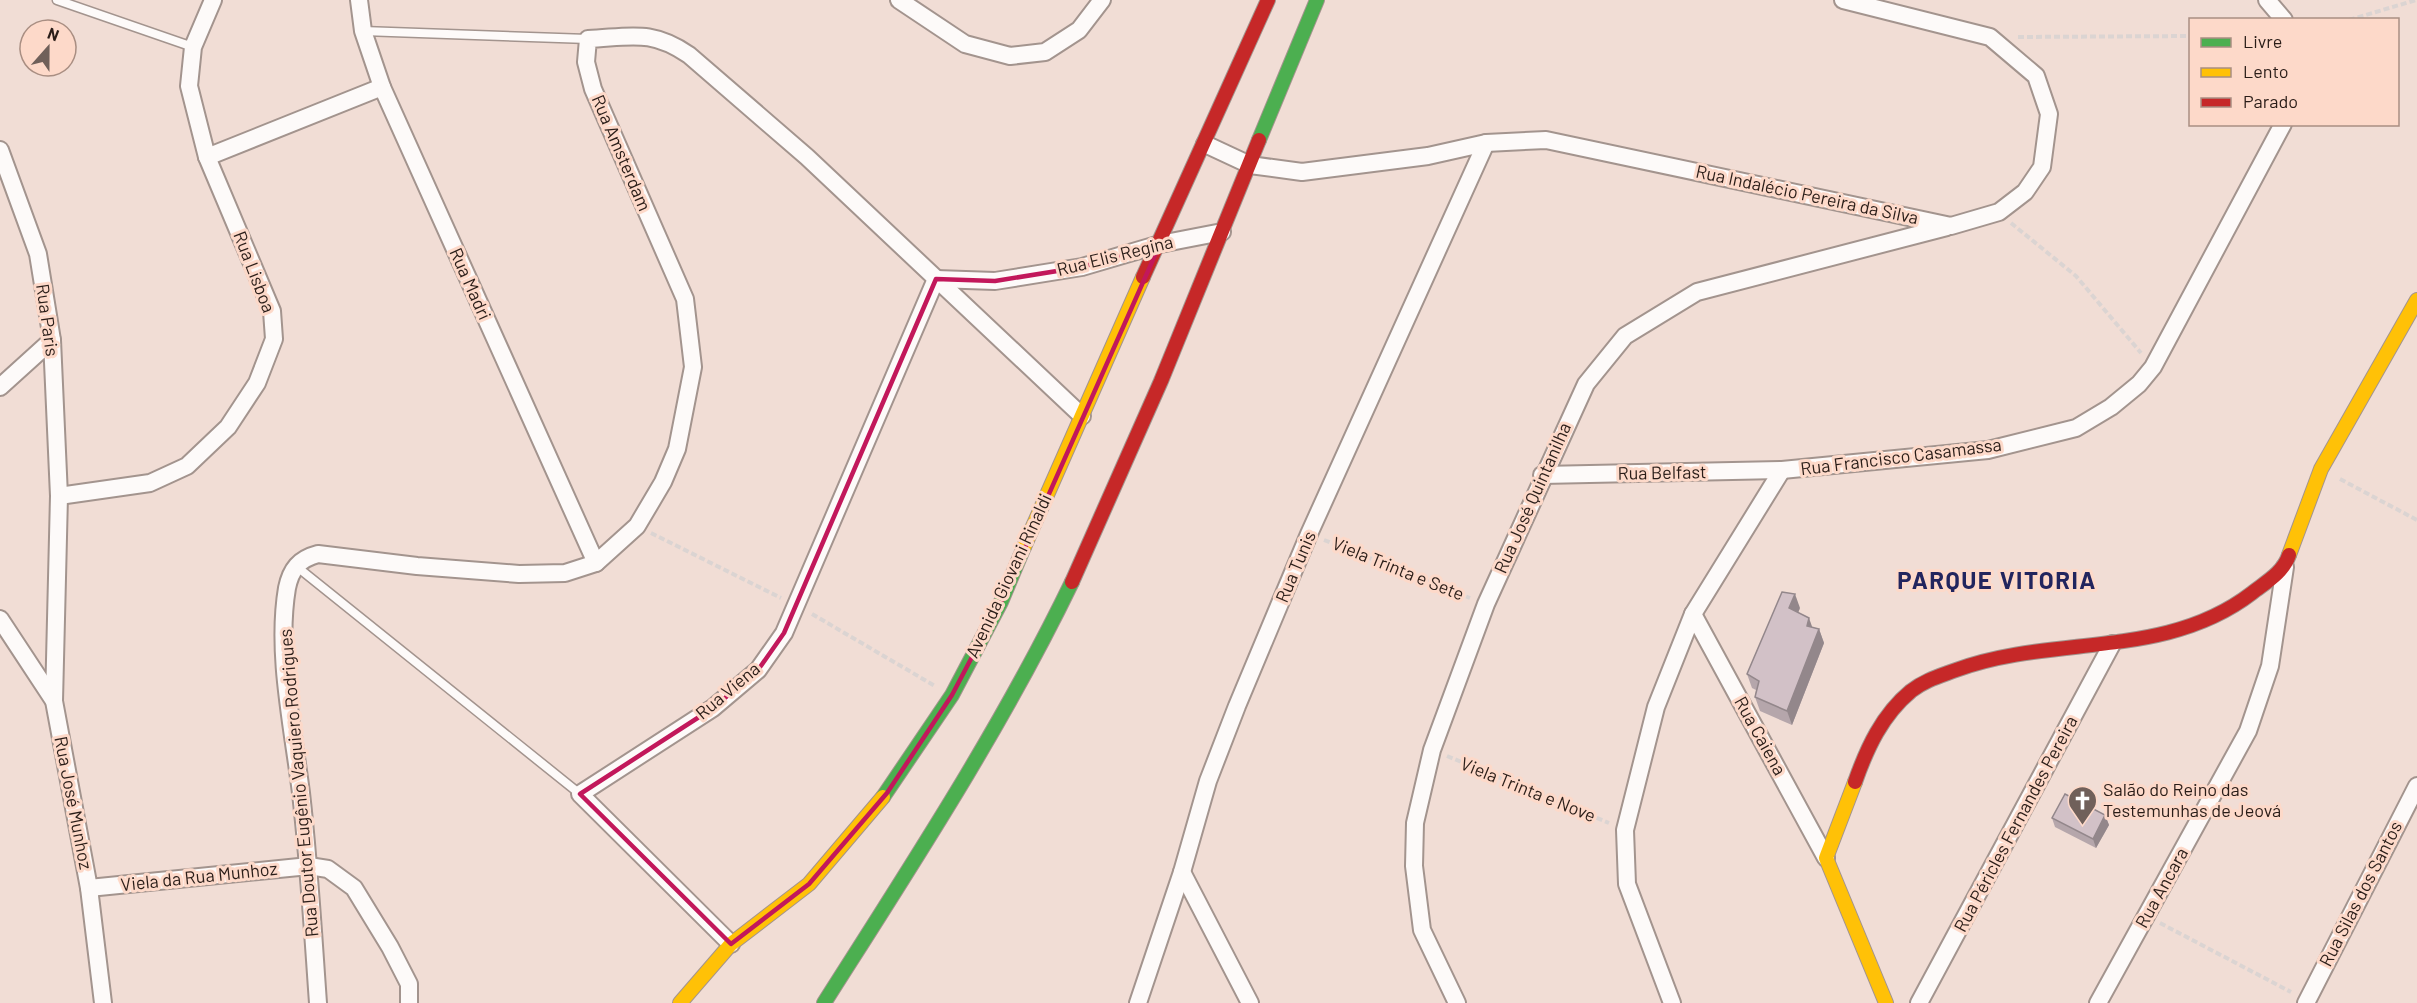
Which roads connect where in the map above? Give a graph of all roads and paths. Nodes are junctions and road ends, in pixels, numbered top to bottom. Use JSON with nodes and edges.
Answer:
{"nodes":[{"id":1,"x":57,"y":0,"type":"edge"},
{"id":2,"x":213,"y":0,"type":"edge"},
{"id":3,"x":359,"y":0,"type":"edge"},
{"id":4,"x":899,"y":0,"type":"edge"},
{"id":5,"x":1102,"y":0,"type":"edge"},
{"id":6,"x":1268,"y":0,"type":"edge"},
{"id":7,"x":1317,"y":0,"type":"edge"},
{"id":8,"x":1843,"y":0,"type":"edge"},
{"id":9,"x":2267,"y":0,"type":"edge"},
{"id":10,"x":2416,"y":0,"type":"edge"},
{"id":11,"x":2282,"y":18,"type":"edge"},
{"id":12,"x":2356,"y":18,"type":"edge"},
{"id":13,"x":363,"y":31,"type":"junction"},
{"id":14,"x":2189,"y":36,"type":"edge"},
{"id":15,"x":1990,"y":37,"type":"junction"},
{"id":16,"x":588,"y":39,"type":"junction"},
{"id":17,"x":193,"y":46,"type":"junction"},
{"id":18,"x":382,"y":87,"type":"junction"},
{"id":19,"x":2282,"y":126,"type":"edge"},
{"id":20,"x":1486,"y":143,"type":"junction"},
{"id":21,"x":1205,"y":144,"type":"junction"},
{"id":22,"x":0,"y":150,"type":"edge"},
{"id":23,"x":207,"y":157,"type":"junction"},
{"id":24,"x":1250,"y":165,"type":"junction"},
{"id":25,"x":1999,"y":212,"type":"junction"},
{"id":26,"x":1951,"y":226,"type":"junction"},
{"id":27,"x":1222,"y":231,"type":"junction"},
{"id":28,"x":1160,"y":244,"type":"junction"},
{"id":29,"x":936,"y":279,"type":"junction"},
{"id":30,"x":2417,"y":300,"type":"edge"},
{"id":31,"x":52,"y":340,"type":"junction"},
{"id":32,"x":2153,"y":367,"type":"junction"},
{"id":33,"x":0,"y":387,"type":"edge"},
{"id":34,"x":1082,"y":416,"type":"junction"},
{"id":35,"x":2321,"y":469,"type":"junction"},
{"id":36,"x":1782,"y":470,"type":"junction"},
{"id":37,"x":1542,"y":475,"type":"junction"},
{"id":38,"x":59,"y":496,"type":"junction"},
{"id":39,"x":2417,"y":520,"type":"edge"},
{"id":40,"x":1309,"y":534,"type":"junction"},
{"id":41,"x":596,"y":563,"type":"junction"},
{"id":42,"x":296,"y":565,"type":"junction"},
{"id":43,"x":2285,"y":567,"type":"junction"},
{"id":44,"x":1486,"y":604,"type":"junction"},
{"id":45,"x":1693,"y":614,"type":"junction"},
{"id":46,"x":0,"y":619,"type":"edge"},
{"id":47,"x":2112,"y":644,"type":"junction"},
{"id":48,"x":54,"y":701,"type":"junction"},
{"id":49,"x":1432,"y":750,"type":"junction"},
{"id":50,"x":2417,"y":786,"type":"edge"},
{"id":51,"x":580,"y":794,"type":"junction"},
{"id":52,"x":1625,"y":830,"type":"junction"},
{"id":53,"x":1826,"y":858,"type":"junction"},
{"id":54,"x":309,"y":867,"type":"junction"},
{"id":55,"x":1182,"y":872,"type":"junction"},
{"id":56,"x":90,"y":888,"type":"junction"},
{"id":57,"x":2146,"y":916,"type":"junction"},
{"id":58,"x":731,"y":944,"type":"junction"},
{"id":59,"x":2307,"y":1002,"type":"edge"},
{"id":60,"x":103,"y":1003,"type":"edge"},
{"id":61,"x":318,"y":1003,"type":"edge"},
{"id":62,"x":409,"y":1003,"type":"edge"},
{"id":63,"x":680,"y":1003,"type":"edge"},
{"id":64,"x":824,"y":1003,"type":"edge"},
{"id":65,"x":1137,"y":1003,"type":"edge"},
{"id":66,"x":1250,"y":1003,"type":"edge"},
{"id":67,"x":1457,"y":1003,"type":"edge"},
{"id":68,"x":1672,"y":1003,"type":"edge"},
{"id":69,"x":1886,"y":1003,"type":"edge"},
{"id":70,"x":1919,"y":1003,"type":"edge"},
{"id":71,"x":2098,"y":1003,"type":"edge"}],
"edges":[{"from":1,"to":17,"type":"lane"},
{"from":2,"to":17,"type":"street","name":"Rua Lisboa"},
{"from":3,"to":13,"type":"street","name":"Rua Madri"},
{"from":4,"to":5,"type":"street"},
{"from":6,"to":21,"type":"street","name":"Avenida Giovani Rinaldi"},
{"from":7,"to":24,"type":"street"},
{"from":8,"to":15,"type":"street","name":"Rua Indalécio Pereira da Silva"},
{"from":9,"to":11,"type":"street"},
{"from":10,"to":12,"type":"path"},
{"from":13,"to":16,"type":"lane"},
{"from":13,"to":18,"type":"street","name":"Rua Madri"},
{"from":14,"to":15,"type":"path"},
{"from":15,"to":25,"type":"street","name":"Rua Indalécio Pereira da Silva"},
{"from":16,"to":29,"type":"street"},
{"from":16,"to":41,"type":"street","name":"Rua Amsterdam"},
{"from":17,"to":23,"type":"street","name":"Rua Lisboa"},
{"from":18,"to":23,"type":"street"},
{"from":18,"to":41,"type":"street","name":"Rua Madri"},
{"from":19,"to":32,"type":"street","name":"Rua Francisco Casamassa"},
{"from":20,"to":24,"type":"street","name":"Rua Indalécio Pereira da Silva"},
{"from":20,"to":26,"type":"street","name":"Rua Indalécio Pereira da Silva"},
{"from":20,"to":40,"type":"street","name":"Rua Tunis"},
{"from":21,"to":24,"type":"street"},
{"from":21,"to":28,"type":"street","name":"Avenida Giovani Rinaldi"},
{"from":22,"to":31,"type":"street","name":"Rua Paris"},
{"from":23,"to":38,"type":"street","name":"Rua Lisboa"},
{"from":24,"to":27,"type":"street"},
{"from":25,"to":26,"type":"street","name":"Rua Indalécio Pereira da Silva"},
{"from":25,"to":32,"type":"path"},
{"from":26,"to":37,"type":"street","name":"Rua José Quintanilha"},
{"from":27,"to":28,"type":"street","name":"Rua Elis Regina"},
{"from":27,"to":64,"type":"street"},
{"from":28,"to":29,"type":"street","name":"Rua Elis Regina"},
{"from":28,"to":34,"type":"street","name":"Avenida Giovani Rinaldi"},
{"from":29,"to":34,"type":"street"},
{"from":29,"to":51,"type":"street","name":"Rua Viena"},
{"from":30,"to":35,"type":"street"},
{"from":31,"to":33,"type":"street"},
{"from":31,"to":38,"type":"street","name":"Rua Paris"},
{"from":32,"to":36,"type":"street","name":"Rua Francisco Casamassa"},
{"from":34,"to":58,"type":"street","name":"Avenida Giovani Rinaldi"},
{"from":35,"to":39,"type":"path"},
{"from":35,"to":43,"type":"street"},
{"from":36,"to":37,"type":"street","name":"Rua Belfast"},
{"from":36,"to":45,"type":"street","name":"Rua Francisco Casamassa"},
{"from":37,"to":44,"type":"street","name":"Rua José Quintanilha"},
{"from":38,"to":48,"type":"street","name":"Rua Paris"},
{"from":40,"to":44,"type":"path","name":"Viela Trinta e Sete"},
{"from":40,"to":55,"type":"street","name":"Rua Tunis"},
{"from":41,"to":42,"type":"street","name":"Rua Amsterdam"},
{"from":42,"to":51,"type":"lane"},
{"from":42,"to":54,"type":"street","name":"Rua Doutor Eugênio Vaquiero Rodrigues"},
{"from":43,"to":47,"type":"street"},
{"from":43,"to":57,"type":"street","name":"Rua Ancara"},
{"from":44,"to":49,"type":"street","name":"Rua José Quintanilha"},
{"from":45,"to":52,"type":"street","name":"Rua Francisco Casamassa"},
{"from":45,"to":53,"type":"street","name":"Rua Caiena"},
{"from":46,"to":48,"type":"street","name":"Rua José Munhoz"},
{"from":47,"to":53,"type":"street"},
{"from":47,"to":70,"type":"street","name":"Rua Péricles Fernandes Pereira"},
{"from":48,"to":56,"type":"street","name":"Rua José Munhoz"},
{"from":49,"to":52,"type":"path","name":"Viela Trinta e Nove"},
{"from":49,"to":67,"type":"street","name":"Rua José Quintanilha"},
{"from":50,"to":59,"type":"street","name":"Rua Silas dos Santos"},
{"from":51,"to":58,"type":"street"},
{"from":52,"to":68,"type":"street","name":"Rua Francisco Casamassa"},
{"from":53,"to":69,"type":"street"},
{"from":54,"to":56,"type":"street","name":"Viela da Rua Munhoz"},
{"from":54,"to":61,"type":"street","name":"Rua Doutor Eugênio Vaquiero Rodrigues"},
{"from":54,"to":62,"type":"street"},
{"from":55,"to":65,"type":"street","name":"Rua Tunis"},
{"from":55,"to":66,"type":"street"},
{"from":56,"to":60,"type":"street","name":"Rua José Munhoz"},
{"from":57,"to":59,"type":"path"},
{"from":57,"to":71,"type":"street","name":"Rua Ancara"},
{"from":58,"to":63,"type":"street","name":"Avenida Giovani Rinaldi"}]}
